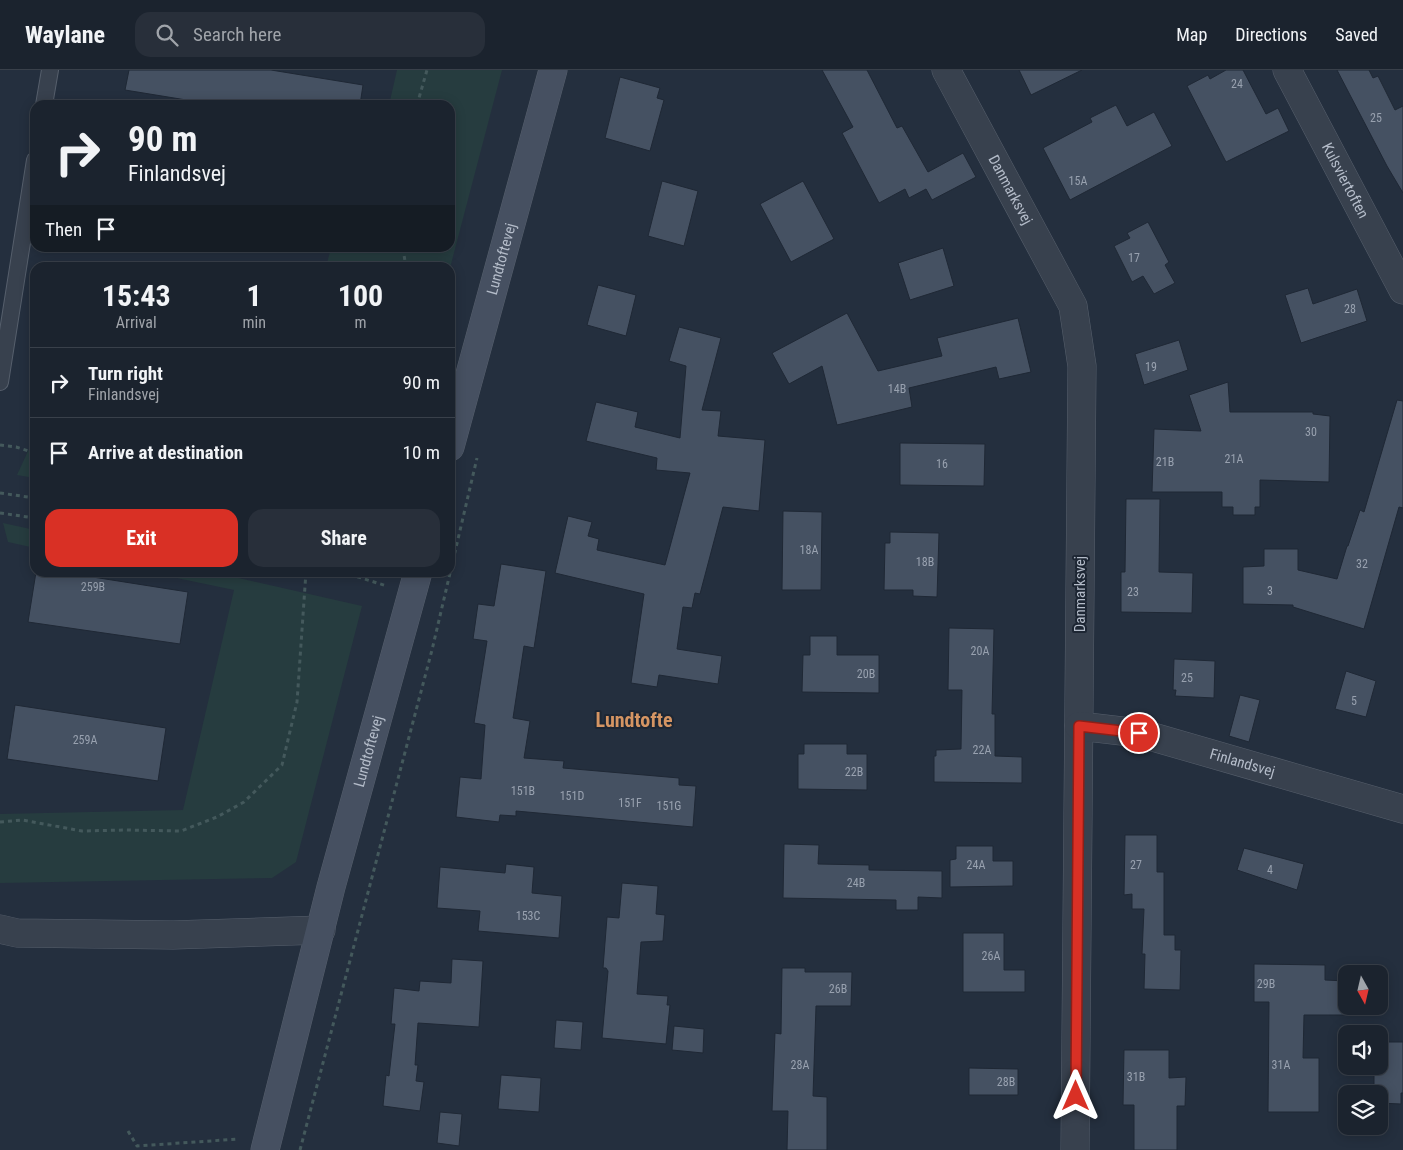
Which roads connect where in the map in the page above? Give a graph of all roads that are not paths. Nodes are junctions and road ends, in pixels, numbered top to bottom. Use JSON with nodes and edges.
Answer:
{"nodes":[{"id":1,"x":50,"y":70,"type":"edge"},
{"id":2,"x":553,"y":70,"type":"edge"},
{"id":3,"x":946,"y":70,"type":"edge"},
{"id":4,"x":1287,"y":70,"type":"edge"},
{"id":5,"x":47,"y":100,"type":"edge"},
{"id":6,"x":30,"y":192,"type":"edge"},
{"id":7,"x":1403,"y":290,"type":"edge"},
{"id":8,"x":0,"y":382,"type":"edge"},
{"id":9,"x":455,"y":429,"type":"edge"},
{"id":10,"x":415,"y":583,"type":"edge"},
{"id":11,"x":1079,"y":726,"type":"junction"},
{"id":12,"x":1403,"y":809,"type":"edge"},
{"id":13,"x":0,"y":929,"type":"edge"},
{"id":14,"x":321,"y":930,"type":"junction"},
{"id":15,"x":253,"y":1144,"type":"edge"},
{"id":16,"x":1076,"y":1150,"type":"edge"}],
"edges":[{"from":1,"to":5,"type":"lane"},
{"from":2,"to":9,"type":"street","name":"Lundtoftevej"},
{"from":3,"to":11,"type":"street","name":"Danmarksvej"},
{"from":4,"to":7,"type":"street","name":"Kulsviertoften"},
{"from":6,"to":8,"type":"lane"},
{"from":10,"to":14,"type":"street","name":"Lundtoftevej"},
{"from":11,"to":12,"type":"street","name":"Finlandsvej"},
{"from":11,"to":16,"type":"street","name":"Danmarksvej"},
{"from":13,"to":14,"type":"street"},
{"from":14,"to":15,"type":"street","name":"Lundtoftevej"}]}
